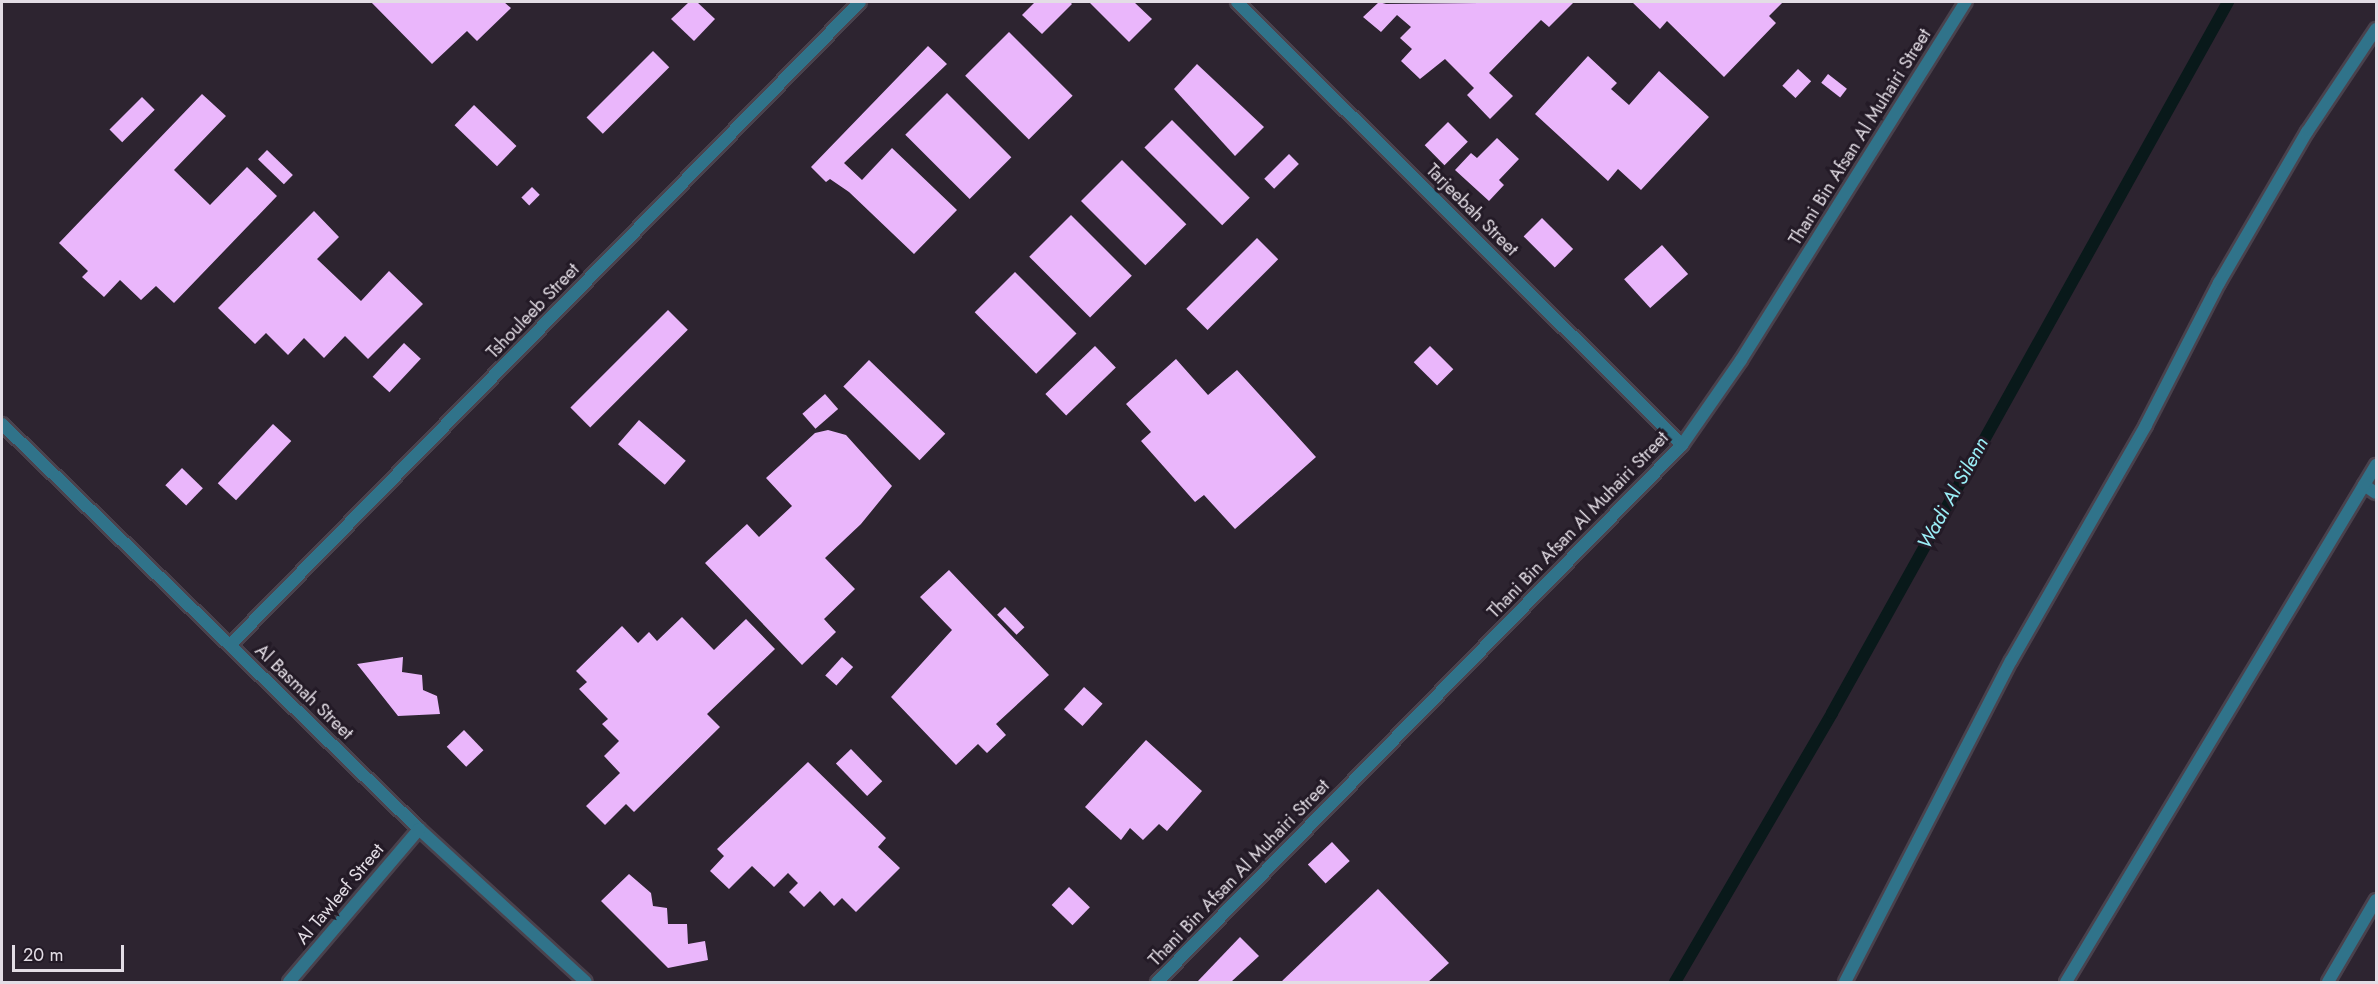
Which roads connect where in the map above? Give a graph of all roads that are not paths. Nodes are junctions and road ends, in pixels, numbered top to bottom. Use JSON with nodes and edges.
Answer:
{"nodes":[{"id":1,"x":860,"y":2,"type":"edge"},
{"id":2,"x":1237,"y":2,"type":"edge"},
{"id":3,"x":1966,"y":2,"type":"edge"},
{"id":4,"x":2376,"y":29,"type":"edge"},
{"id":5,"x":2,"y":424,"type":"edge"},
{"id":6,"x":1682,"y":444,"type":"junction"},
{"id":7,"x":2376,"y":465,"type":"edge"},
{"id":8,"x":2364,"y":485,"type":"junction"},
{"id":9,"x":2376,"y":493,"type":"edge"},
{"id":10,"x":230,"y":645,"type":"junction"},
{"id":11,"x":419,"y":829,"type":"junction"},
{"id":12,"x":2376,"y":900,"type":"edge"},
{"id":13,"x":289,"y":982,"type":"edge"},
{"id":14,"x":586,"y":982,"type":"edge"},
{"id":15,"x":1157,"y":982,"type":"edge"},
{"id":16,"x":1845,"y":982,"type":"edge"},
{"id":17,"x":2066,"y":982,"type":"edge"},
{"id":18,"x":2328,"y":982,"type":"edge"}],
"edges":[{"from":1,"to":10,"type":"street","name":"Tshouleeb Street"},
{"from":2,"to":6,"type":"street","name":"Tarjeebah Street"},
{"from":3,"to":6,"type":"street","name":"Thani Bin Afsan Al Muhairi Street"},
{"from":4,"to":16,"type":"street"},
{"from":5,"to":10,"type":"street","name":"Al Basmah Street"},
{"from":6,"to":15,"type":"street","name":"Thani Bin Afsan Al Muhairi Street"},
{"from":7,"to":8,"type":"street"},
{"from":8,"to":9,"type":"street"},
{"from":8,"to":17,"type":"street"},
{"from":10,"to":11,"type":"street","name":"Al Basmah Street"},
{"from":11,"to":13,"type":"street","name":"Al Tawleef Street"},
{"from":11,"to":14,"type":"street","name":"Al Basmah Street"},
{"from":12,"to":18,"type":"street"}]}
